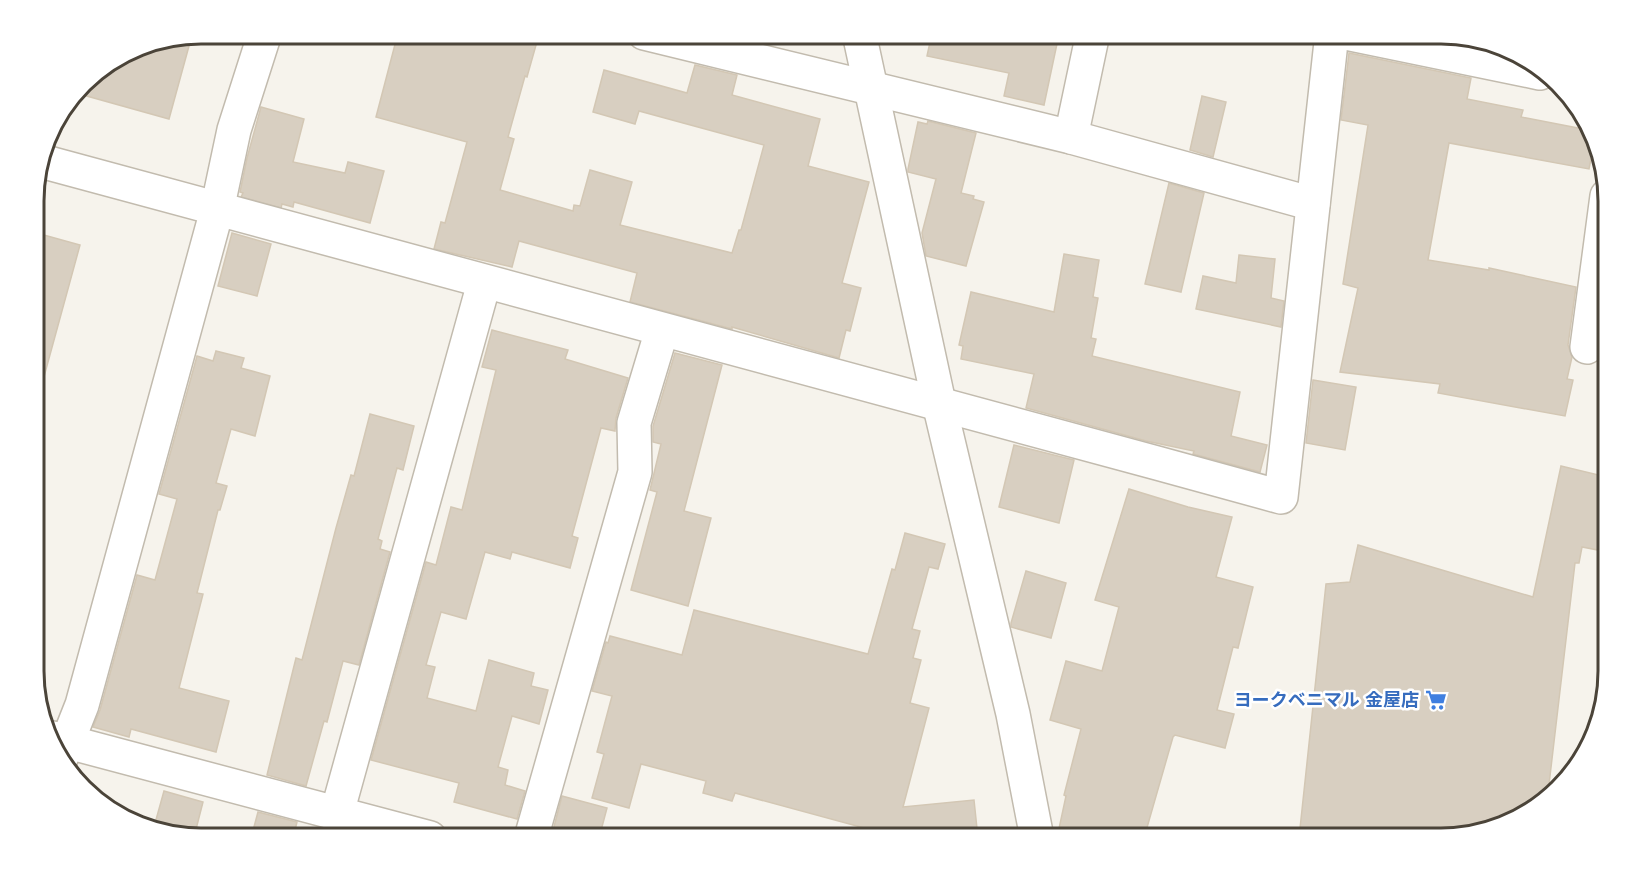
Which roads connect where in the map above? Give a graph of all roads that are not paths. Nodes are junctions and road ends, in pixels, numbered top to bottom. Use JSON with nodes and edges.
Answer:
{"nodes":[{"id":1,"x":261,"y":44,"type":"edge"},
{"id":2,"x":690,"y":44,"type":"edge"},
{"id":3,"x":862,"y":44,"type":"edge"},
{"id":4,"x":1090,"y":44,"type":"edge"},
{"id":5,"x":1331,"y":44,"type":"edge"},
{"id":6,"x":1399,"y":44,"type":"edge"},
{"id":7,"x":1529,"y":71,"type":"edge"},
{"id":8,"x":873,"y":89,"type":"junction"},
{"id":9,"x":1071,"y":137,"type":"junction"},
{"id":10,"x":48,"y":163,"type":"edge"},
{"id":11,"x":1313,"y":204,"type":"junction"},
{"id":12,"x":217,"y":210,"type":"junction"},
{"id":13,"x":1598,"y":264,"type":"edge"},
{"id":14,"x":484,"y":283,"type":"junction"},
{"id":15,"x":662,"y":330,"type":"junction"},
{"id":16,"x":1587,"y":348,"type":"dead end"},
{"id":17,"x":939,"y":403,"type":"junction"},
{"id":18,"x":62,"y":743,"type":"edge"},
{"id":19,"x":64,"y":747,"type":"edge"},
{"id":20,"x":337,"y":813,"type":"junction"},
{"id":21,"x":1035,"y":827,"type":"edge"},
{"id":22,"x":392,"y":828,"type":"edge"},
{"id":23,"x":534,"y":828,"type":"edge"}],
"edges":[{"from":1,"to":12,"type":"street"},
{"from":2,"to":8,"type":"street"},
{"from":3,"to":8,"type":"street"},
{"from":4,"to":9,"type":"street"},
{"from":5,"to":11,"type":"street"},
{"from":6,"to":7,"type":"street"},
{"from":8,"to":9,"type":"street"},
{"from":8,"to":17,"type":"street"},
{"from":9,"to":11,"type":"street"},
{"from":10,"to":12,"type":"street"},
{"from":11,"to":17,"type":"street"},
{"from":12,"to":14,"type":"street"},
{"from":12,"to":18,"type":"street"},
{"from":13,"to":16,"type":"street"},
{"from":14,"to":15,"type":"street"},
{"from":14,"to":20,"type":"street"},
{"from":15,"to":17,"type":"street"},
{"from":15,"to":23,"type":"street"},
{"from":17,"to":21,"type":"street"},
{"from":19,"to":20,"type":"street"},
{"from":20,"to":22,"type":"street"}]}
